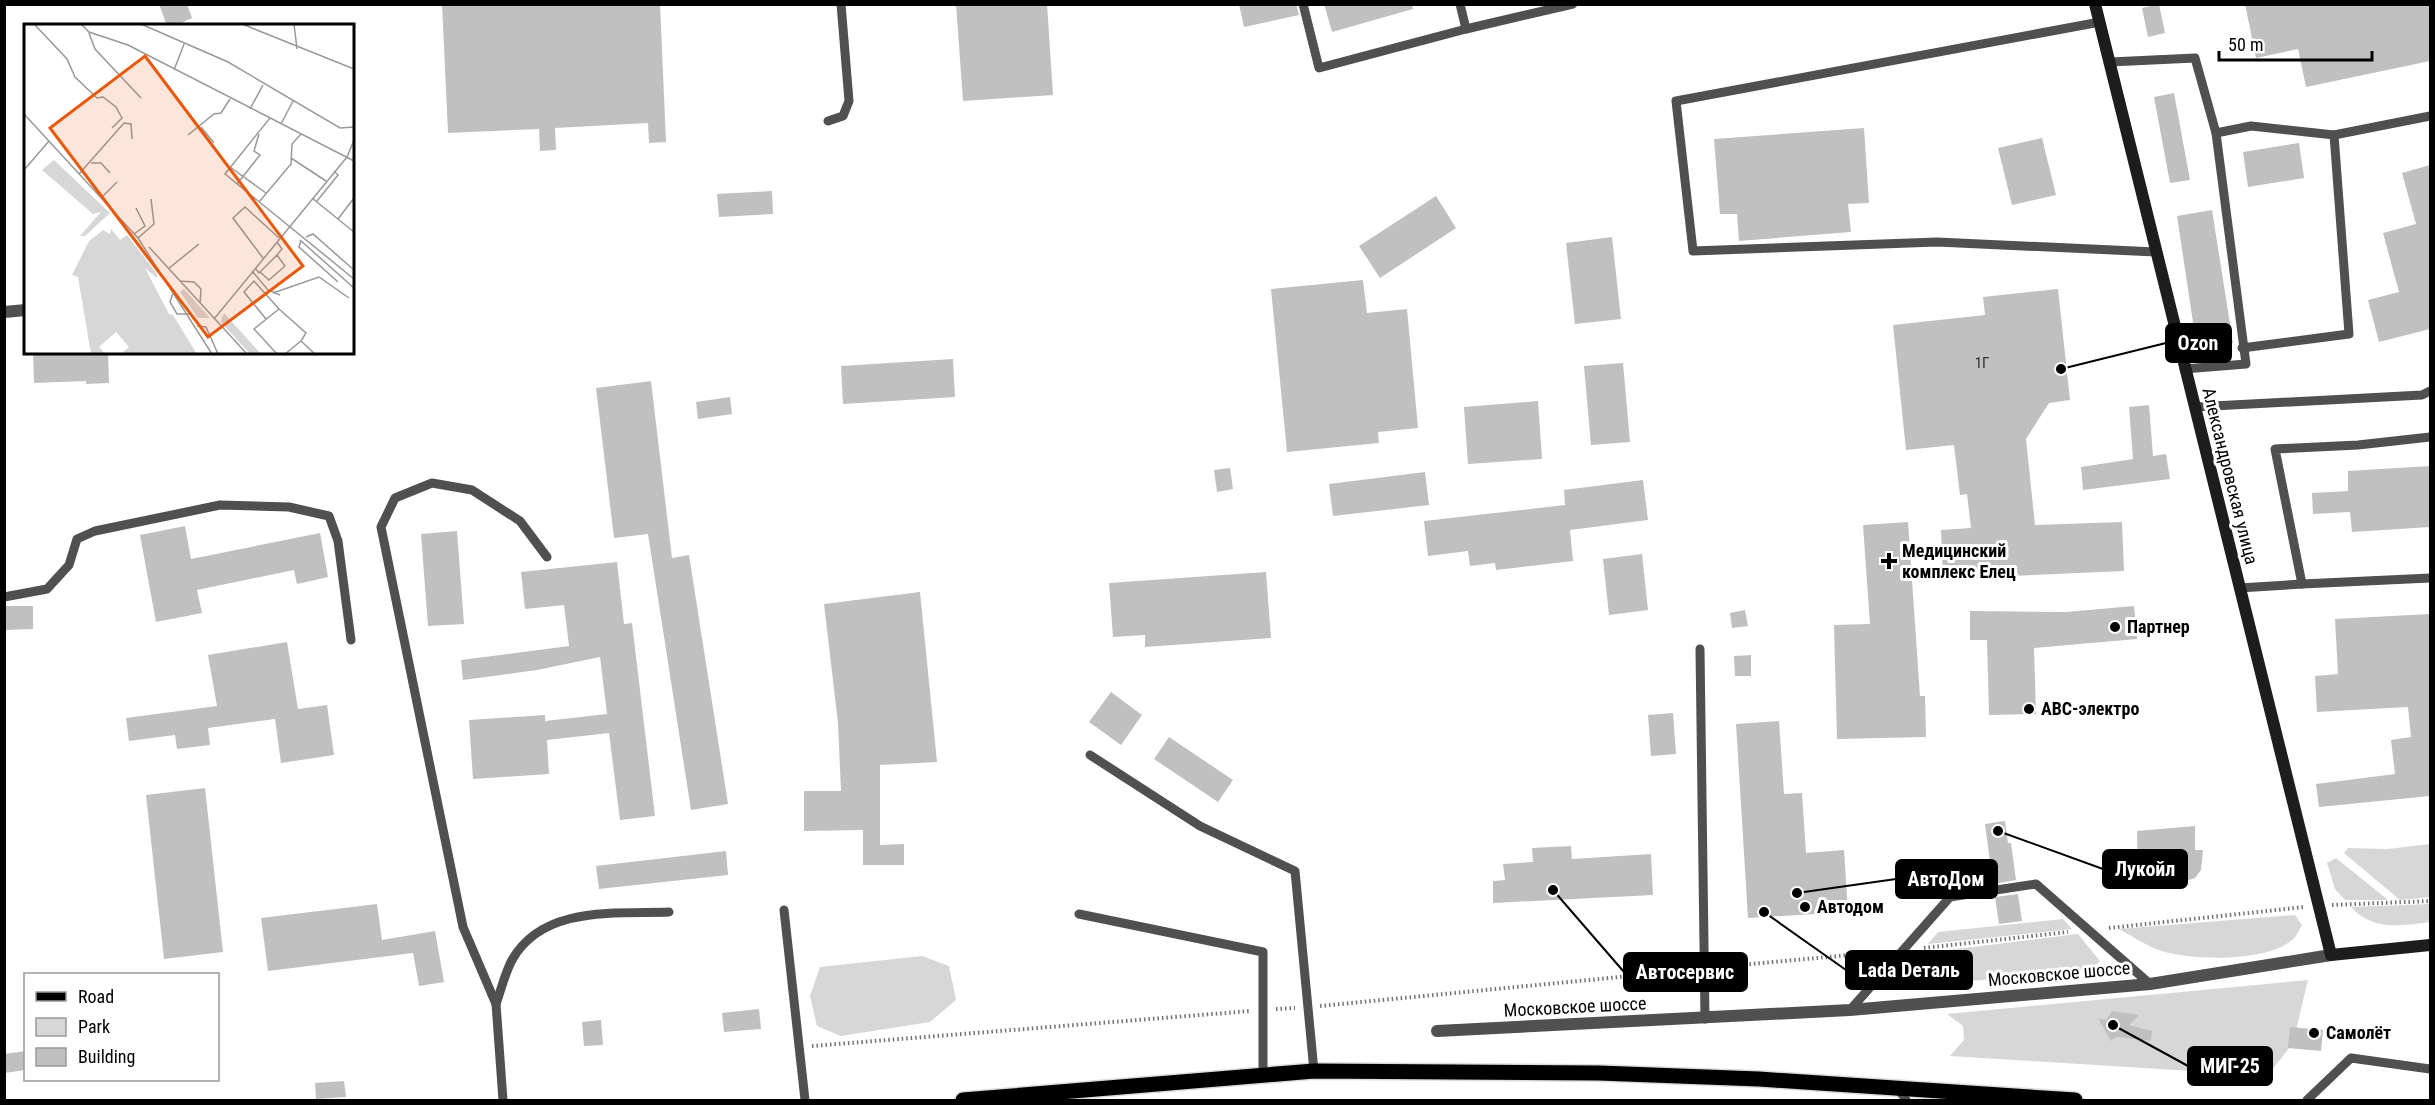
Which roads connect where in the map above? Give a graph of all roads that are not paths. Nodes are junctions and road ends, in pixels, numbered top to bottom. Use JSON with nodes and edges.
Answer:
{"nodes":[{"id":1,"x":841,"y":4,"type":"edge"},
{"id":2,"x":1303,"y":4,"type":"edge"},
{"id":3,"x":1460,"y":4,"type":"edge"},
{"id":4,"x":1573,"y":4,"type":"edge"},
{"id":5,"x":2096,"y":4,"type":"edge"},
{"id":6,"x":2100,"y":22,"type":"junction"},
{"id":7,"x":1466,"y":29,"type":"junction"},
{"id":8,"x":2110,"y":62,"type":"junction"},
{"id":9,"x":2430,"y":116,"type":"edge"},
{"id":10,"x":828,"y":121,"type":"dead end"},
{"id":11,"x":2216,"y":133,"type":"junction"},
{"id":12,"x":2334,"y":135,"type":"junction"},
{"id":13,"x":2156,"y":252,"type":"junction"},
{"id":14,"x":24,"y":310,"type":"edge"},
{"id":15,"x":4,"y":312,"type":"edge"},
{"id":16,"x":2242,"y":348,"type":"junction"},
{"id":17,"x":2184,"y":369,"type":"junction"},
{"id":18,"x":2430,"y":391,"type":"edge"},
{"id":19,"x":2194,"y":407,"type":"junction"},
{"id":20,"x":2430,"y":437,"type":"edge"},
{"id":21,"x":547,"y":556,"type":"dead end"},
{"id":22,"x":2430,"y":578,"type":"edge"},
{"id":23,"x":2302,"y":584,"type":"junction"},
{"id":24,"x":2239,"y":588,"type":"junction"},
{"id":25,"x":4,"y":597,"type":"edge"},
{"id":26,"x":351,"y":640,"type":"dead end"},
{"id":27,"x":1700,"y":649,"type":"dead end"},
{"id":28,"x":1090,"y":755,"type":"dead end"},
{"id":29,"x":784,"y":910,"type":"dead end"},
{"id":30,"x":669,"y":912,"type":"dead end"},
{"id":31,"x":1080,"y":914,"type":"dead end"},
{"id":32,"x":2430,"y":945,"type":"edge"},
{"id":33,"x":2331,"y":955,"type":"junction"},
{"id":34,"x":2150,"y":984,"type":"junction"},
{"id":35,"x":496,"y":1004,"type":"junction"},
{"id":36,"x":1850,"y":1010,"type":"junction"},
{"id":37,"x":1705,"y":1019,"type":"junction"},
{"id":38,"x":1437,"y":1031,"type":"dead end"},
{"id":39,"x":2430,"y":1069,"type":"edge"},
{"id":40,"x":1314,"y":1071,"type":"junction"},
{"id":41,"x":1263,"y":1075,"type":"junction"},
{"id":42,"x":1897,"y":1087,"type":"junction"},
{"id":43,"x":503,"y":1101,"type":"edge"},
{"id":44,"x":805,"y":1101,"type":"edge"},
{"id":45,"x":963,"y":1101,"type":"edge"},
{"id":46,"x":1906,"y":1101,"type":"edge"},
{"id":47,"x":2075,"y":1101,"type":"edge"},
{"id":48,"x":2307,"y":1101,"type":"edge"}],
"edges":[{"from":1,"to":10,"type":"lane"},
{"from":2,"to":7,"type":"lane"},
{"from":3,"to":7,"type":"lane"},
{"from":4,"to":7,"type":"lane"},
{"from":5,"to":6,"type":"street","name":"Александровская улица"},
{"from":6,"to":8,"type":"street","name":"Александровская улица"},
{"from":6,"to":13,"type":"lane"},
{"from":8,"to":11,"type":"lane"},
{"from":8,"to":13,"type":"street","name":"Александровская улица"},
{"from":9,"to":12,"type":"lane"},
{"from":11,"to":12,"type":"lane"},
{"from":11,"to":16,"type":"lane"},
{"from":12,"to":16,"type":"lane"},
{"from":13,"to":17,"type":"street","name":"Александровская улица"},
{"from":14,"to":15,"type":"street"},
{"from":16,"to":17,"type":"lane"},
{"from":17,"to":19,"type":"street","name":"Александровская улица"},
{"from":18,"to":19,"type":"lane"},
{"from":19,"to":24,"type":"street","name":"Александровская улица"},
{"from":20,"to":23,"type":"lane"},
{"from":21,"to":35,"type":"lane"},
{"from":22,"to":23,"type":"lane"},
{"from":23,"to":24,"type":"lane"},
{"from":24,"to":33,"type":"street","name":"Александровская улица"},
{"from":25,"to":26,"type":"lane"},
{"from":27,"to":37,"type":"lane"},
{"from":28,"to":40,"type":"lane"},
{"from":29,"to":44,"type":"lane"},
{"from":30,"to":35,"type":"lane"},
{"from":31,"to":41,"type":"lane"},
{"from":32,"to":33,"type":"street","name":"Московское шоссе"},
{"from":33,"to":34,"type":"street","name":"Московское шоссе"},
{"from":34,"to":36,"type":"street","name":"Московское шоссе"},
{"from":34,"to":36,"type":"lane"},
{"from":35,"to":43,"type":"lane"},
{"from":36,"to":37,"type":"street","name":"Московское шоссе"},
{"from":37,"to":38,"type":"street","name":"Московское шоссе"},
{"from":39,"to":48,"type":"lane"},
{"from":40,"to":41,"type":"main road"},
{"from":40,"to":42,"type":"main road"},
{"from":41,"to":45,"type":"main road"},
{"from":42,"to":46,"type":"lane"},
{"from":42,"to":47,"type":"main road"}]}
